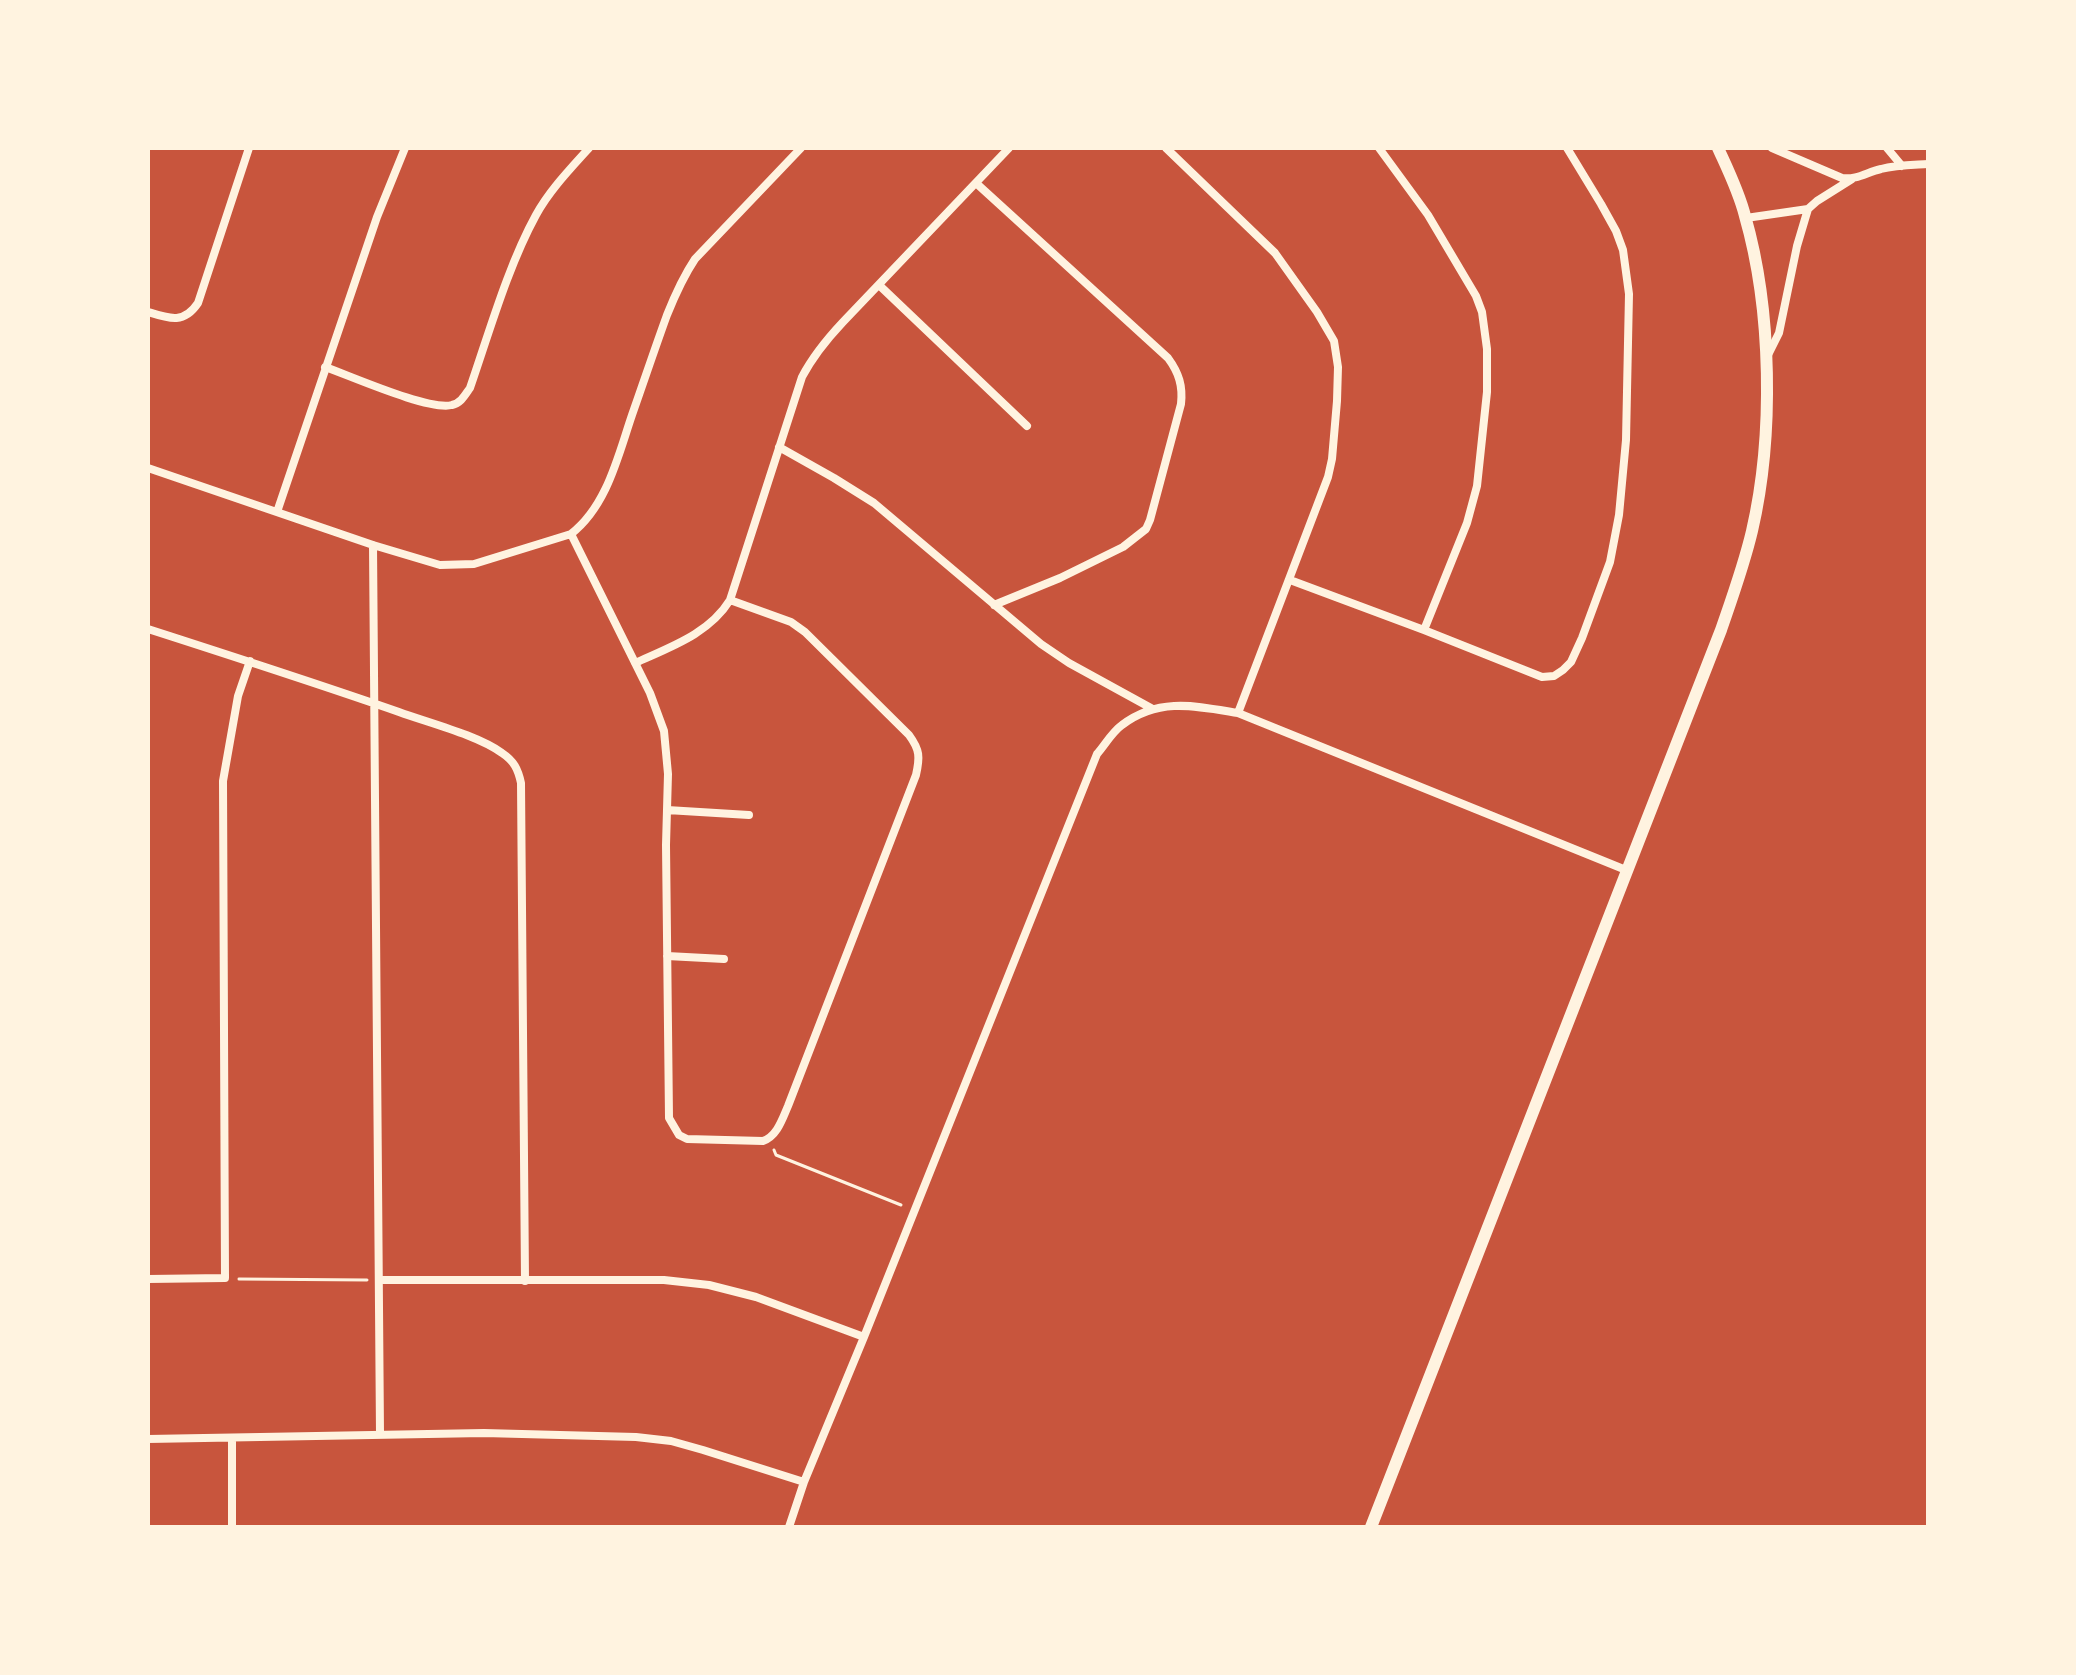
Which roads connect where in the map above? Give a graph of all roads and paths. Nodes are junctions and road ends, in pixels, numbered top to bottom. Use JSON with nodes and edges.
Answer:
{"nodes":[{"id":1,"x":249,"y":148,"type":"edge"},
{"id":2,"x":405,"y":148,"type":"edge"},
{"id":3,"x":589,"y":148,"type":"edge"},
{"id":4,"x":801,"y":148,"type":"edge"},
{"id":5,"x":1009,"y":148,"type":"edge"},
{"id":6,"x":1166,"y":148,"type":"edge"},
{"id":7,"x":1379,"y":148,"type":"edge"},
{"id":8,"x":1567,"y":148,"type":"edge"},
{"id":9,"x":1718,"y":148,"type":"edge"},
{"id":10,"x":1772,"y":148,"type":"edge"},
{"id":11,"x":1887,"y":148,"type":"edge"},
{"id":12,"x":1928,"y":164,"type":"edge"},
{"id":13,"x":1902,"y":166,"type":"junction"},
{"id":14,"x":1852,"y":179,"type":"junction"},
{"id":15,"x":976,"y":183,"type":"junction"},
{"id":16,"x":1808,"y":209,"type":"junction"},
{"id":17,"x":1746,"y":218,"type":"junction"},
{"id":18,"x":879,"y":285,"type":"junction"},
{"id":19,"x":148,"y":312,"type":"edge"},
{"id":20,"x":1766,"y":358,"type":"junction"},
{"id":21,"x":325,"y":367,"type":"junction"},
{"id":22,"x":1027,"y":426,"type":"dead end"},
{"id":23,"x":779,"y":447,"type":"junction"},
{"id":24,"x":148,"y":468,"type":"edge"},
{"id":25,"x":277,"y":512,"type":"junction"},
{"id":26,"x":571,"y":534,"type":"junction"},
{"id":27,"x":373,"y":545,"type":"junction"},
{"id":28,"x":1290,"y":580,"type":"junction"},
{"id":29,"x":730,"y":600,"type":"junction"},
{"id":30,"x":994,"y":605,"type":"junction"},
{"id":31,"x":148,"y":629,"type":"edge"},
{"id":32,"x":1424,"y":630,"type":"junction"},
{"id":33,"x":250,"y":661,"type":"junction"},
{"id":34,"x":635,"y":663,"type":"junction"},
{"id":35,"x":374,"y":704,"type":"junction"},
{"id":36,"x":1151,"y":708,"type":"junction"},
{"id":37,"x":1238,"y":713,"type":"junction"},
{"id":38,"x":667,"y":810,"type":"junction"},
{"id":39,"x":749,"y":815,"type":"dead end"},
{"id":40,"x":1626,"y":870,"type":"junction"},
{"id":41,"x":667,"y":956,"type":"junction"},
{"id":42,"x":724,"y":959,"type":"dead end"},
{"id":43,"x":768,"y":1139,"type":"junction"},
{"id":44,"x":914,"y":1210,"type":"junction"},
{"id":45,"x":225,"y":1278,"type":"junction"},
{"id":46,"x":148,"y":1279,"type":"edge"},
{"id":47,"x":379,"y":1280,"type":"junction"},
{"id":48,"x":525,"y":1281,"type":"junction"},
{"id":49,"x":864,"y":1337,"type":"junction"},
{"id":50,"x":380,"y":1434,"type":"junction"},
{"id":51,"x":232,"y":1438,"type":"junction"},
{"id":52,"x":148,"y":1439,"type":"edge"},
{"id":53,"x":804,"y":1482,"type":"junction"},
{"id":54,"x":232,"y":1527,"type":"edge"},
{"id":55,"x":789,"y":1527,"type":"edge"},
{"id":56,"x":1371,"y":1527,"type":"edge"}],
"edges":[{"from":1,"to":19,"type":"street"},
{"from":2,"to":21,"type":"street"},
{"from":3,"to":21,"type":"street"},
{"from":4,"to":26,"type":"street"},
{"from":5,"to":15,"type":"street"},
{"from":6,"to":28,"type":"street"},
{"from":7,"to":32,"type":"street"},
{"from":8,"to":32,"type":"street"},
{"from":9,"to":17,"type":"street"},
{"from":10,"to":14,"type":"street"},
{"from":11,"to":13,"type":"street"},
{"from":12,"to":13,"type":"street"},
{"from":13,"to":14,"type":"street"},
{"from":14,"to":16,"type":"street"},
{"from":15,"to":18,"type":"street"},
{"from":15,"to":30,"type":"street"},
{"from":16,"to":17,"type":"street"},
{"from":16,"to":20,"type":"street"},
{"from":17,"to":20,"type":"street"},
{"from":18,"to":22,"type":"street"},
{"from":18,"to":23,"type":"street"},
{"from":20,"to":40,"type":"street"},
{"from":21,"to":25,"type":"street"},
{"from":23,"to":29,"type":"street"},
{"from":23,"to":30,"type":"street"},
{"from":24,"to":25,"type":"street"},
{"from":25,"to":27,"type":"street"},
{"from":26,"to":27,"type":"street"},
{"from":26,"to":34,"type":"street"},
{"from":27,"to":35,"type":"street"},
{"from":28,"to":32,"type":"street"},
{"from":28,"to":37,"type":"street"},
{"from":29,"to":34,"type":"street"},
{"from":29,"to":43,"type":"street"},
{"from":30,"to":36,"type":"street"},
{"from":31,"to":33,"type":"street"},
{"from":33,"to":35,"type":"street"},
{"from":33,"to":45,"type":"street"},
{"from":34,"to":38,"type":"street"},
{"from":35,"to":47,"type":"street"},
{"from":35,"to":48,"type":"street"},
{"from":36,"to":37,"type":"street"},
{"from":36,"to":44,"type":"street"},
{"from":37,"to":40,"type":"street"},
{"from":38,"to":39,"type":"street"},
{"from":38,"to":41,"type":"street"},
{"from":40,"to":56,"type":"street"},
{"from":41,"to":42,"type":"street"},
{"from":41,"to":43,"type":"street"},
{"from":43,"to":44,"type":"path"},
{"from":44,"to":49,"type":"street"},
{"from":45,"to":46,"type":"street"},
{"from":45,"to":47,"type":"path"},
{"from":47,"to":48,"type":"street"},
{"from":47,"to":50,"type":"street"},
{"from":48,"to":49,"type":"street"},
{"from":49,"to":53,"type":"street"},
{"from":50,"to":51,"type":"street"},
{"from":50,"to":53,"type":"street"},
{"from":51,"to":52,"type":"street"},
{"from":51,"to":54,"type":"street"},
{"from":53,"to":55,"type":"street"}]}
